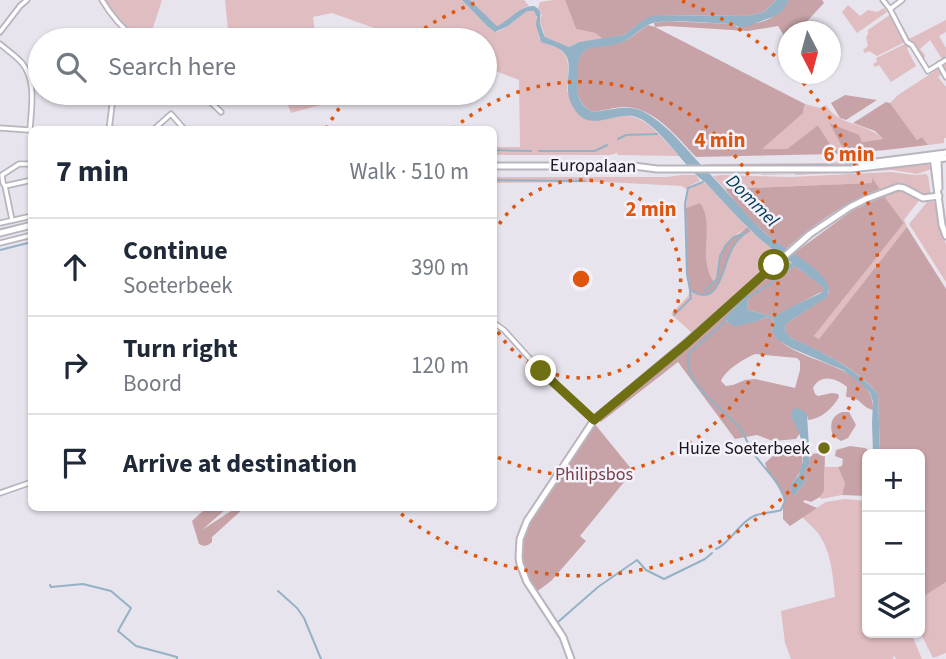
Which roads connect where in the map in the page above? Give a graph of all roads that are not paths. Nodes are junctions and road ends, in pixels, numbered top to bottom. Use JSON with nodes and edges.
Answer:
{"nodes":[{"id":1,"x":27,"y":0,"type":"edge"},
{"id":2,"x":102,"y":0,"type":"edge"},
{"id":3,"x":883,"y":0,"type":"edge"},
{"id":4,"x":902,"y":0,"type":"edge"},
{"id":5,"x":890,"y":9,"type":"junction"},
{"id":6,"x":121,"y":28,"type":"edge"},
{"id":7,"x":0,"y":32,"type":"edge"},
{"id":8,"x":0,"y":44,"type":"edge"},
{"id":9,"x":946,"y":60,"type":"edge"},
{"id":10,"x":939,"y":64,"type":"junction"},
{"id":11,"x":28,"y":74,"type":"edge"},
{"id":12,"x":946,"y":77,"type":"edge"},
{"id":13,"x":32,"y":105,"type":"edge"},
{"id":14,"x":112,"y":105,"type":"edge"},
{"id":15,"x":214,"y":105,"type":"edge"},
{"id":16,"x":221,"y":112,"type":"dead end"},
{"id":17,"x":31,"y":126,"type":"edge"},
{"id":18,"x":109,"y":126,"type":"edge"},
{"id":19,"x":158,"y":126,"type":"edge"},
{"id":20,"x":182,"y":126,"type":"edge"},
{"id":21,"x":0,"y":128,"type":"edge"},
{"id":22,"x":28,"y":130,"type":"edge"},
{"id":23,"x":946,"y":155,"type":"edge"},
{"id":24,"x":935,"y":158,"type":"junction"},
{"id":25,"x":28,"y":162,"type":"edge"},
{"id":26,"x":497,"y":166,"type":"edge"},
{"id":27,"x":28,"y":181,"type":"edge"},
{"id":28,"x":3,"y":184,"type":"edge"},
{"id":29,"x":939,"y":194,"type":"junction"},
{"id":30,"x":28,"y":217,"type":"edge"},
{"id":31,"x":12,"y":220,"type":"junction"},
{"id":32,"x":0,"y":223,"type":"edge"},
{"id":33,"x":28,"y":226,"type":"edge"},
{"id":34,"x":0,"y":233,"type":"edge"},
{"id":35,"x":28,"y":236,"type":"edge"},
{"id":36,"x":946,"y":236,"type":"edge"},
{"id":37,"x":0,"y":243,"type":"edge"},
{"id":38,"x":497,"y":325,"type":"edge"},
{"id":39,"x":594,"y":420,"type":"junction"},
{"id":40,"x":28,"y":483,"type":"edge"},
{"id":41,"x":0,"y":493,"type":"edge"},
{"id":42,"x":571,"y":659,"type":"edge"}],
"edges":[{"from":1,"to":7,"type":"street"},
{"from":2,"to":6,"type":"street"},
{"from":3,"to":5,"type":"street"},
{"from":4,"to":5,"type":"street"},
{"from":5,"to":10,"type":"street"},
{"from":8,"to":11,"type":"street"},
{"from":9,"to":10,"type":"street"},
{"from":10,"to":12,"type":"street"},
{"from":13,"to":17,"type":"street"},
{"from":14,"to":18,"type":"street"},
{"from":15,"to":16,"type":"street"},
{"from":19,"to":20,"type":"street"},
{"from":21,"to":22,"type":"street"},
{"from":23,"to":24,"type":"street","name":"Europalaan"},
{"from":24,"to":26,"type":"street","name":"Europalaan"},
{"from":24,"to":29,"type":"street"},
{"from":25,"to":28,"type":"street"},
{"from":27,"to":28,"type":"street"},
{"from":28,"to":31,"type":"street"},
{"from":29,"to":36,"type":"street"},
{"from":29,"to":39,"type":"street"},
{"from":30,"to":31,"type":"street"},
{"from":31,"to":32,"type":"street"},
{"from":33,"to":34,"type":"street"},
{"from":35,"to":37,"type":"street"},
{"from":38,"to":39,"type":"street"},
{"from":39,"to":42,"type":"street"},
{"from":40,"to":41,"type":"street"}]}
